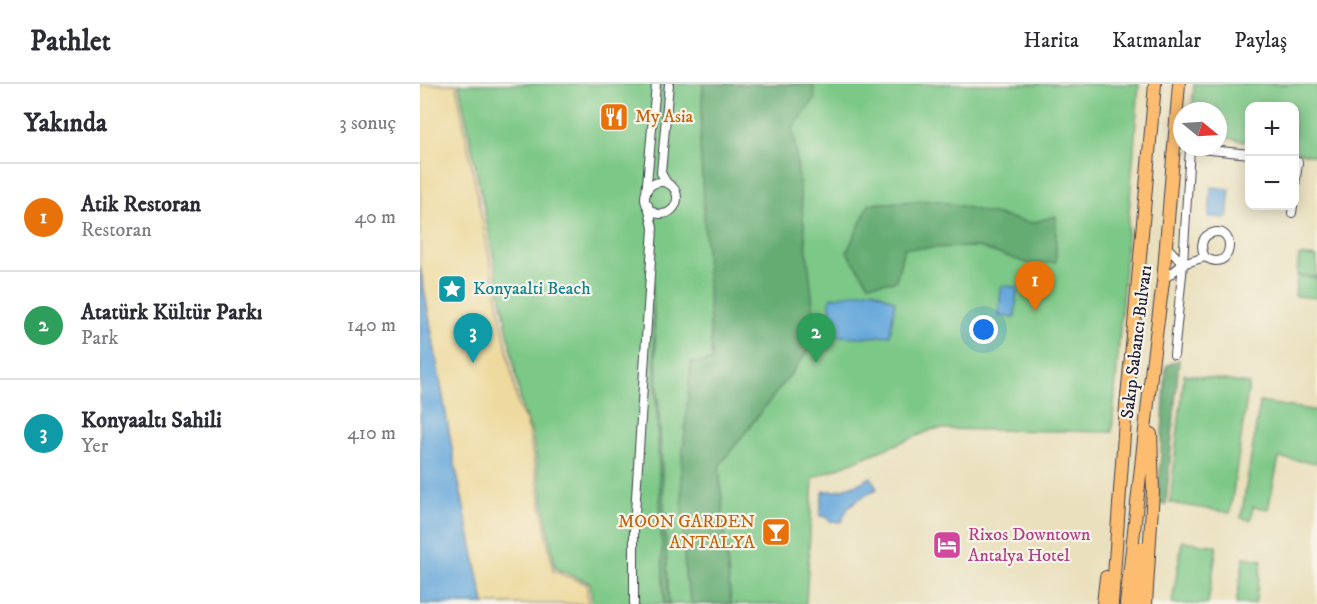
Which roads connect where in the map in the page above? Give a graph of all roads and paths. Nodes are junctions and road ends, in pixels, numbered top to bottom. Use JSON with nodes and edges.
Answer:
{"nodes":[{"id":1,"x":656,"y":84,"type":"edge"},
{"id":2,"x":669,"y":84,"type":"edge"},
{"id":3,"x":1155,"y":84,"type":"edge"},
{"id":4,"x":1179,"y":84,"type":"edge"},
{"id":5,"x":1245,"y":154,"type":"edge"},
{"id":6,"x":667,"y":183,"type":"junction"},
{"id":7,"x":646,"y":194,"type":"junction"},
{"id":8,"x":648,"y":205,"type":"junction"},
{"id":9,"x":666,"y":213,"type":"junction"},
{"id":10,"x":653,"y":228,"type":"junction"},
{"id":11,"x":1166,"y":246,"type":"junction"},
{"id":12,"x":1205,"y":256,"type":"dead end"},
{"id":13,"x":1183,"y":264,"type":"junction"},
{"id":14,"x":1163,"y":280,"type":"junction"},
{"id":15,"x":1173,"y":355,"type":"dead end"},
{"id":16,"x":1150,"y":381,"type":"junction"},
{"id":17,"x":1126,"y":406,"type":"junction"},
{"id":18,"x":1150,"y":421,"type":"junction"},
{"id":19,"x":634,"y":604,"type":"edge"},
{"id":20,"x":1103,"y":604,"type":"edge"},
{"id":21,"x":1112,"y":604,"type":"edge"},
{"id":22,"x":1126,"y":604,"type":"edge"},
{"id":23,"x":1137,"y":604,"type":"edge"},
{"id":24,"x":1146,"y":604,"type":"edge"}],
"edges":[{"from":1,"to":7,"type":"street"},
{"from":2,"to":6,"type":"street"},
{"from":3,"to":17,"type":"main road","name":"Sakıp Sabancı Bulvarı"},
{"from":4,"to":11,"type":"main road","name":"Sakıp Sabancı Bulvarı"},
{"from":5,"to":13,"type":"street"},
{"from":6,"to":7,"type":"street"},
{"from":6,"to":9,"type":"street"},
{"from":7,"to":8,"type":"street"},
{"from":8,"to":9,"type":"street"},
{"from":8,"to":10,"type":"street"},
{"from":9,"to":10,"type":"street"},
{"from":10,"to":19,"type":"street"},
{"from":11,"to":13,"type":"street"},
{"from":11,"to":14,"type":"main road","name":"Sakıp Sabancı Bulvarı"},
{"from":12,"to":13,"type":"street"},
{"from":13,"to":14,"type":"street"},
{"from":13,"to":15,"type":"street"},
{"from":14,"to":16,"type":"main road","name":"Sakıp Sabancı Bulvarı"},
{"from":16,"to":18,"type":"main road"},
{"from":16,"to":22,"type":"main road","name":"Sakıp Sabancı Bulvarı"},
{"from":17,"to":20,"type":"main road"},
{"from":17,"to":21,"type":"main road","name":"Sakıp Sabancı Bulvarı"},
{"from":18,"to":23,"type":"main road"},
{"from":18,"to":24,"type":"main road"}]}
